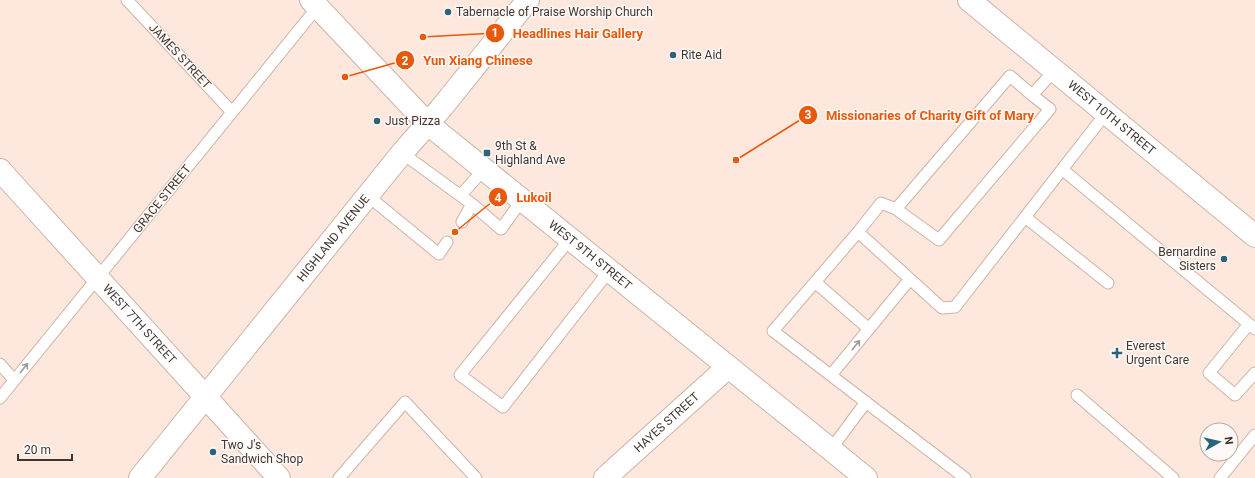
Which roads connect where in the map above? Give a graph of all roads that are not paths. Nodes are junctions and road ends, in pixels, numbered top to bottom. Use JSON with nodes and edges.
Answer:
{"nodes":[{"id":1,"x":127,"y":0,"type":"edge"},
{"id":2,"x":528,"y":0,"type":"edge"},
{"id":3,"x":969,"y":0,"type":"edge"},
{"id":4,"x":317,"y":2,"type":"edge"},
{"id":5,"x":989,"y":8,"type":"edge"},
{"id":6,"x":1054,"y":71,"type":"junction"},
{"id":7,"x":1032,"y":95,"type":"junction"},
{"id":8,"x":232,"y":112,"type":"junction"},
{"id":9,"x":1106,"y":113,"type":"junction"},
{"id":10,"x":428,"y":124,"type":"junction"},
{"id":11,"x":402,"y":153,"type":"junction"},
{"id":12,"x":484,"y":169,"type":"junction"},
{"id":13,"x":0,"y":170,"type":"edge"},
{"id":14,"x":1062,"y":170,"type":"junction"},
{"id":15,"x":460,"y":195,"type":"junction"},
{"id":16,"x":368,"y":196,"type":"junction"},
{"id":17,"x":522,"y":200,"type":"junction"},
{"id":18,"x":472,"y":204,"type":"junction"},
{"id":19,"x":896,"y":209,"type":"junction"},
{"id":20,"x":1025,"y":217,"type":"junction"},
{"id":21,"x":462,"y":222,"type":"dead end"},
{"id":22,"x":858,"y":232,"type":"junction"},
{"id":23,"x":1255,"y":236,"type":"edge"},
{"id":24,"x":570,"y":239,"type":"junction"},
{"id":25,"x":447,"y":242,"type":"dead end"},
{"id":26,"x":610,"y":271,"type":"junction"},
{"id":27,"x":98,"y":278,"type":"junction"},
{"id":28,"x":910,"y":279,"type":"junction"},
{"id":29,"x":815,"y":282,"type":"junction"},
{"id":30,"x":1108,"y":283,"type":"dead end"},
{"id":31,"x":1252,"y":326,"type":"edge"},
{"id":32,"x":869,"y":329,"type":"junction"},
{"id":33,"x":0,"y":364,"type":"edge"},
{"id":34,"x":728,"y":367,"type":"junction"},
{"id":35,"x":1255,"y":373,"type":"edge"},
{"id":36,"x":831,"y":375,"type":"junction"},
{"id":37,"x":14,"y":380,"type":"junction"},
{"id":38,"x":1077,"y":395,"type":"dead end"},
{"id":39,"x":205,"y":397,"type":"junction"},
{"id":40,"x":0,"y":398,"type":"edge"},
{"id":41,"x":866,"y":402,"type":"junction"},
{"id":42,"x":1255,"y":435,"type":"edge"},
{"id":43,"x":831,"y":450,"type":"junction"},
{"id":44,"x":140,"y":478,"type":"edge"},
{"id":45,"x":279,"y":478,"type":"edge"},
{"id":46,"x":339,"y":478,"type":"edge"},
{"id":47,"x":476,"y":478,"type":"edge"},
{"id":48,"x":605,"y":478,"type":"edge"},
{"id":49,"x":866,"y":478,"type":"edge"},
{"id":50,"x":965,"y":478,"type":"edge"},
{"id":51,"x":1173,"y":478,"type":"edge"},
{"id":52,"x":1220,"y":478,"type":"edge"}],
"edges":[{"from":1,"to":8,"type":"lane","name":"JAMES STREET"},
{"from":2,"to":10,"type":"main road","name":"HIGHLAND AVENUE"},
{"from":3,"to":5,"type":"main road","name":"WEST 10TH STREET"},
{"from":4,"to":8,"type":"lane","name":"GRACE STREET"},
{"from":4,"to":10,"type":"main road","name":"WEST 9TH STREET"},
{"from":5,"to":6,"type":"main road","name":"WEST 10TH STREET"},
{"from":6,"to":7,"type":"lane"},
{"from":6,"to":9,"type":"main road","name":"WEST 10TH STREET"},
{"from":7,"to":19,"type":"lane"},
{"from":7,"to":19,"type":"lane"},
{"from":8,"to":27,"type":"lane","name":"GRACE STREET"},
{"from":9,"to":14,"type":"lane"},
{"from":9,"to":23,"type":"main road","name":"WEST 10TH STREET"},
{"from":10,"to":11,"type":"main road","name":"HIGHLAND AVENUE"},
{"from":10,"to":12,"type":"main road","name":"WEST 9TH STREET"},
{"from":11,"to":15,"type":"lane"},
{"from":11,"to":16,"type":"main road","name":"HIGHLAND AVENUE"},
{"from":12,"to":15,"type":"lane"},
{"from":12,"to":17,"type":"main road","name":"WEST 9TH STREET"},
{"from":13,"to":27,"type":"main road","name":"WEST 7TH STREET"},
{"from":14,"to":20,"type":"lane"},
{"from":14,"to":31,"type":"lane"},
{"from":15,"to":18,"type":"lane"},
{"from":16,"to":25,"type":"lane"},
{"from":16,"to":39,"type":"main road","name":"HIGHLAND AVENUE"},
{"from":17,"to":18,"type":"lane"},
{"from":17,"to":24,"type":"main road","name":"WEST 9TH STREET"},
{"from":18,"to":21,"type":"lane"},
{"from":19,"to":22,"type":"lane"},
{"from":20,"to":28,"type":"lane"},
{"from":20,"to":30,"type":"lane"},
{"from":22,"to":28,"type":"lane"},
{"from":22,"to":29,"type":"lane"},
{"from":24,"to":26,"type":"main road","name":"WEST 9TH STREET"},
{"from":24,"to":26,"type":"lane"},
{"from":26,"to":34,"type":"main road","name":"WEST 9TH STREET"},
{"from":37,"to":27,"type":"lane","name":"GRACE STREET","one_way":true},
{"from":27,"to":39,"type":"main road","name":"WEST 7TH STREET"},
{"from":28,"to":32,"type":"lane"},
{"from":29,"to":32,"type":"lane"},
{"from":29,"to":36,"type":"lane"},
{"from":31,"to":35,"type":"lane"},
{"from":36,"to":32,"type":"lane","one_way":true},
{"from":33,"to":37,"type":"lane"},
{"from":34,"to":43,"type":"main road","name":"WEST 9TH STREET"},
{"from":34,"to":48,"type":"main road","name":"HAYES STREET"},
{"from":36,"to":41,"type":"lane"},
{"from":37,"to":40,"type":"lane","name":"GRACE STREET"},
{"from":38,"to":51,"type":"lane"},
{"from":39,"to":44,"type":"main road","name":"HIGHLAND AVENUE"},
{"from":39,"to":45,"type":"main road","name":"WEST 7TH STREET"},
{"from":41,"to":43,"type":"lane"},
{"from":41,"to":50,"type":"lane"},
{"from":42,"to":52,"type":"lane"},
{"from":43,"to":49,"type":"main road","name":"WEST 9TH STREET"},
{"from":46,"to":47,"type":"lane"}]}
